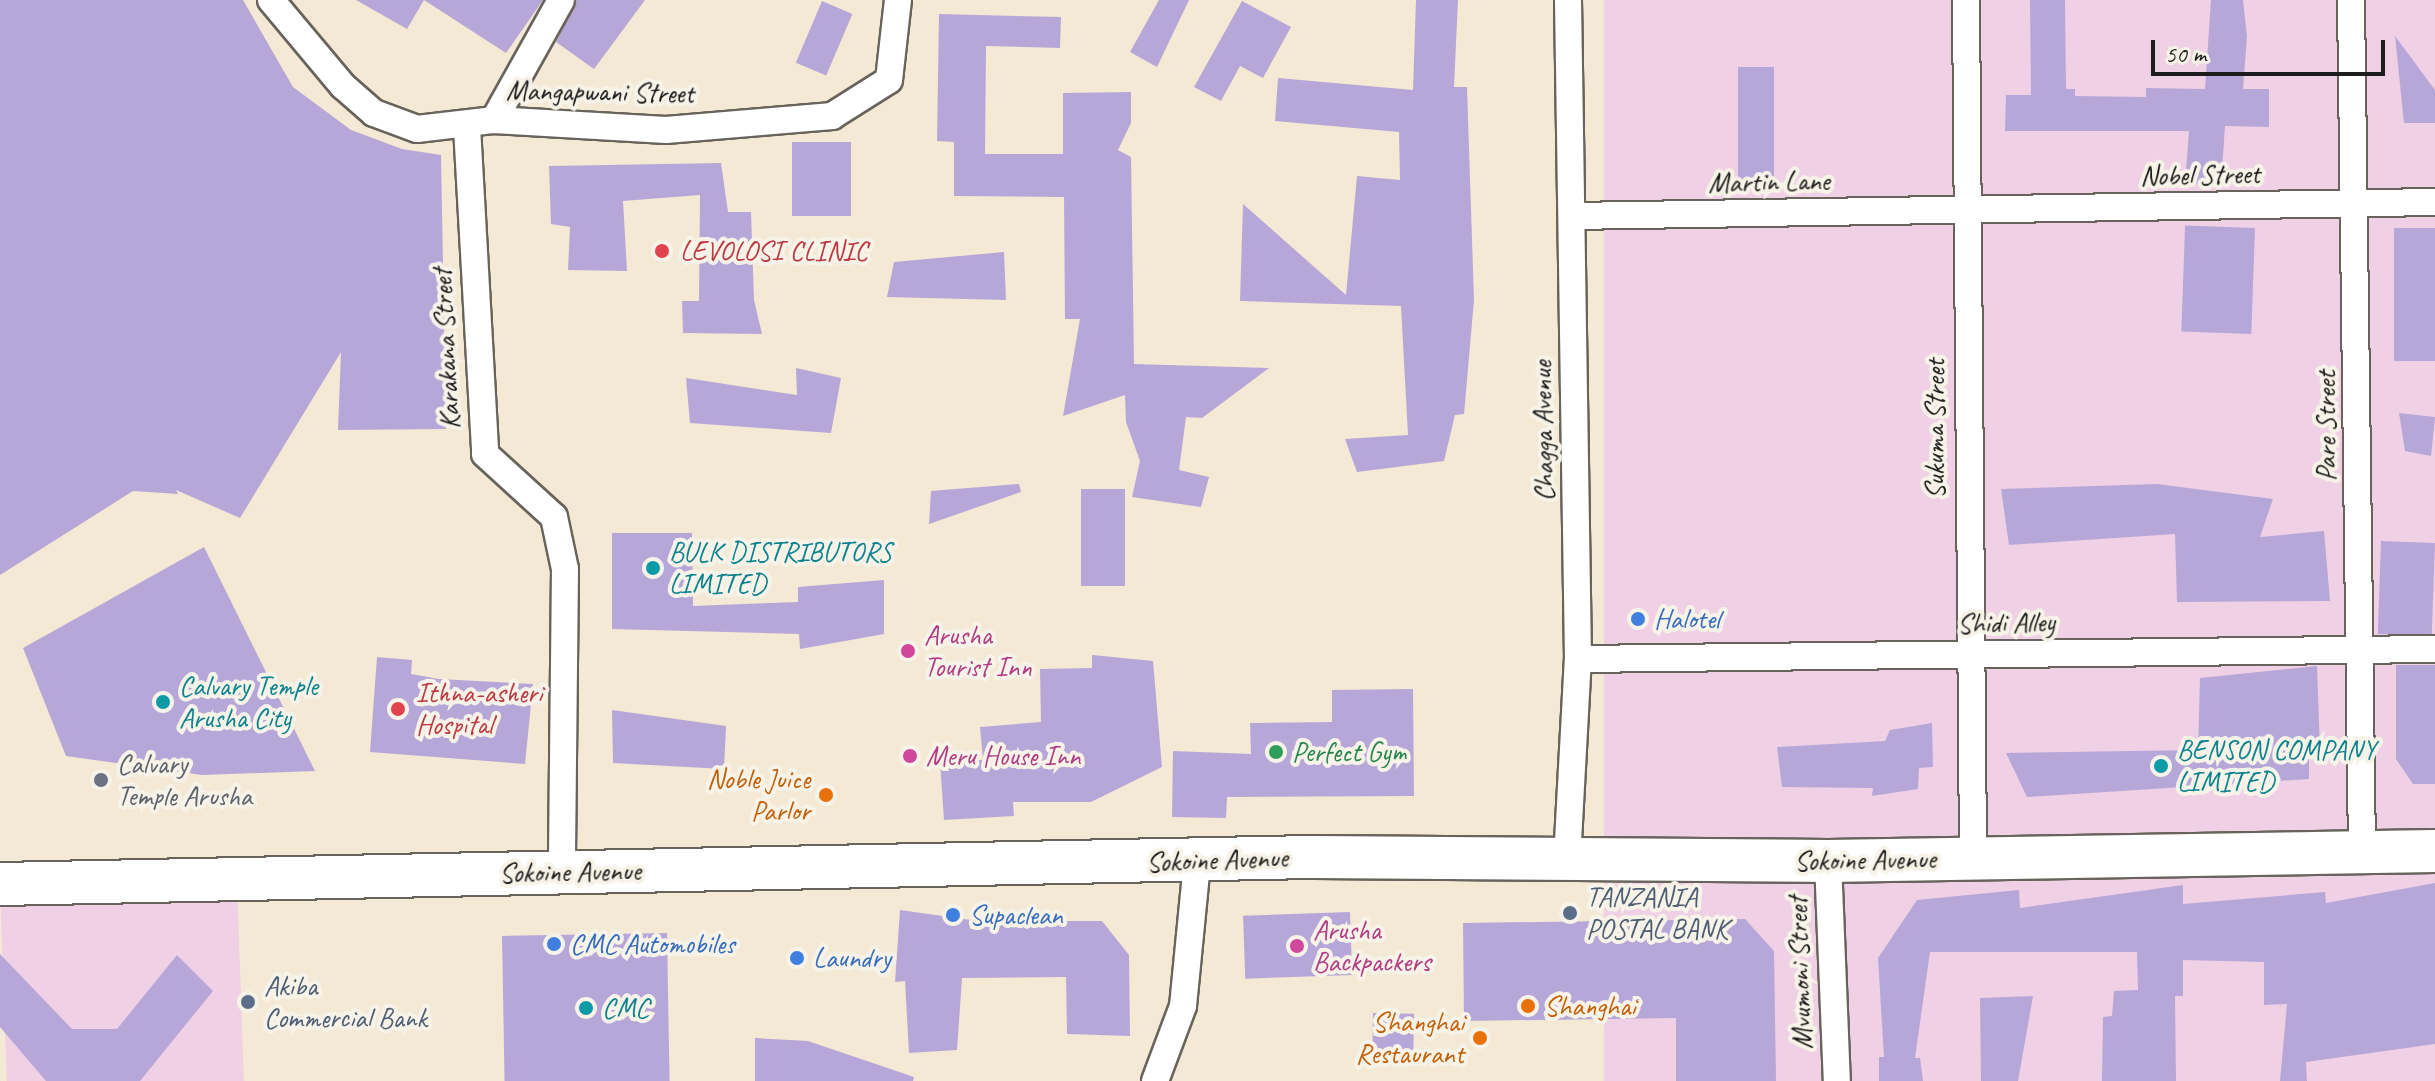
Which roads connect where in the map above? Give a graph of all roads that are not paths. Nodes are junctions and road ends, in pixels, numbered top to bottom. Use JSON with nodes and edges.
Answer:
{"nodes":[{"id":1,"x":271,"y":0,"type":"edge"},
{"id":2,"x":561,"y":0,"type":"edge"},
{"id":3,"x":898,"y":0,"type":"edge"},
{"id":4,"x":1568,"y":0,"type":"edge"},
{"id":5,"x":1966,"y":0,"type":"edge"},
{"id":6,"x":2351,"y":0,"type":"edge"},
{"id":7,"x":494,"y":120,"type":"junction"},
{"id":8,"x":467,"y":127,"type":"junction"},
{"id":9,"x":2435,"y":202,"type":"edge"},
{"id":10,"x":2356,"y":203,"type":"junction"},
{"id":11,"x":1966,"y":212,"type":"junction"},
{"id":12,"x":1572,"y":216,"type":"junction"},
{"id":13,"x":2435,"y":649,"type":"edge"},
{"id":14,"x":2360,"y":650,"type":"junction"},
{"id":15,"x":1969,"y":655,"type":"junction"},
{"id":16,"x":1578,"y":659,"type":"junction"},
{"id":17,"x":2435,"y":851,"type":"edge"},
{"id":18,"x":2362,"y":852,"type":"junction"},
{"id":19,"x":1973,"y":858,"type":"junction"},
{"id":20,"x":1567,"y":860,"type":"junction"},
{"id":21,"x":1828,"y":861,"type":"junction"},
{"id":22,"x":1197,"y":862,"type":"junction"},
{"id":23,"x":562,"y":872,"type":"junction"},
{"id":24,"x":0,"y":884,"type":"edge"},
{"id":25,"x":1155,"y":1081,"type":"edge"},
{"id":26,"x":1837,"y":1081,"type":"edge"}],
"edges":[{"from":1,"to":8,"type":"street","name":"Mangapwani Street"},
{"from":2,"to":7,"type":"street"},
{"from":3,"to":7,"type":"street","name":"Mangapwani Street"},
{"from":4,"to":12,"type":"street","name":"Chagga Avenue"},
{"from":5,"to":11,"type":"street","name":"Sukuma Street"},
{"from":6,"to":10,"type":"street","name":"Pare Street"},
{"from":7,"to":8,"type":"street","name":"Mangapwani Street"},
{"from":8,"to":23,"type":"street","name":"Karakana Street"},
{"from":9,"to":10,"type":"street","name":"Nobel Street"},
{"from":10,"to":11,"type":"street","name":"Nobel Street"},
{"from":10,"to":14,"type":"street","name":"Pare Street"},
{"from":11,"to":12,"type":"street","name":"Martin Lane"},
{"from":11,"to":15,"type":"street","name":"Sukuma Street"},
{"from":12,"to":16,"type":"street","name":"Chagga Avenue"},
{"from":13,"to":14,"type":"street","name":"Shidi Alley"},
{"from":14,"to":15,"type":"street","name":"Shidi Alley"},
{"from":14,"to":18,"type":"street","name":"Pare Street"},
{"from":15,"to":16,"type":"street","name":"Shidi Alley"},
{"from":15,"to":19,"type":"street","name":"Sukuma Street"},
{"from":16,"to":20,"type":"street","name":"Chagga Avenue"},
{"from":17,"to":18,"type":"main road","name":"Sokoine Avenue"},
{"from":18,"to":19,"type":"main road","name":"Sokoine Avenue"},
{"from":19,"to":21,"type":"main road","name":"Sokoine Avenue"},
{"from":20,"to":21,"type":"main road","name":"Sokoine Avenue"},
{"from":20,"to":22,"type":"main road","name":"Sokoine Avenue"},
{"from":21,"to":26,"type":"street","name":"Mvumoni Street"},
{"from":22,"to":23,"type":"main road","name":"Sokoine Avenue"},
{"from":22,"to":25,"type":"street"},
{"from":23,"to":24,"type":"main road","name":"Sokoine Avenue"}]}
